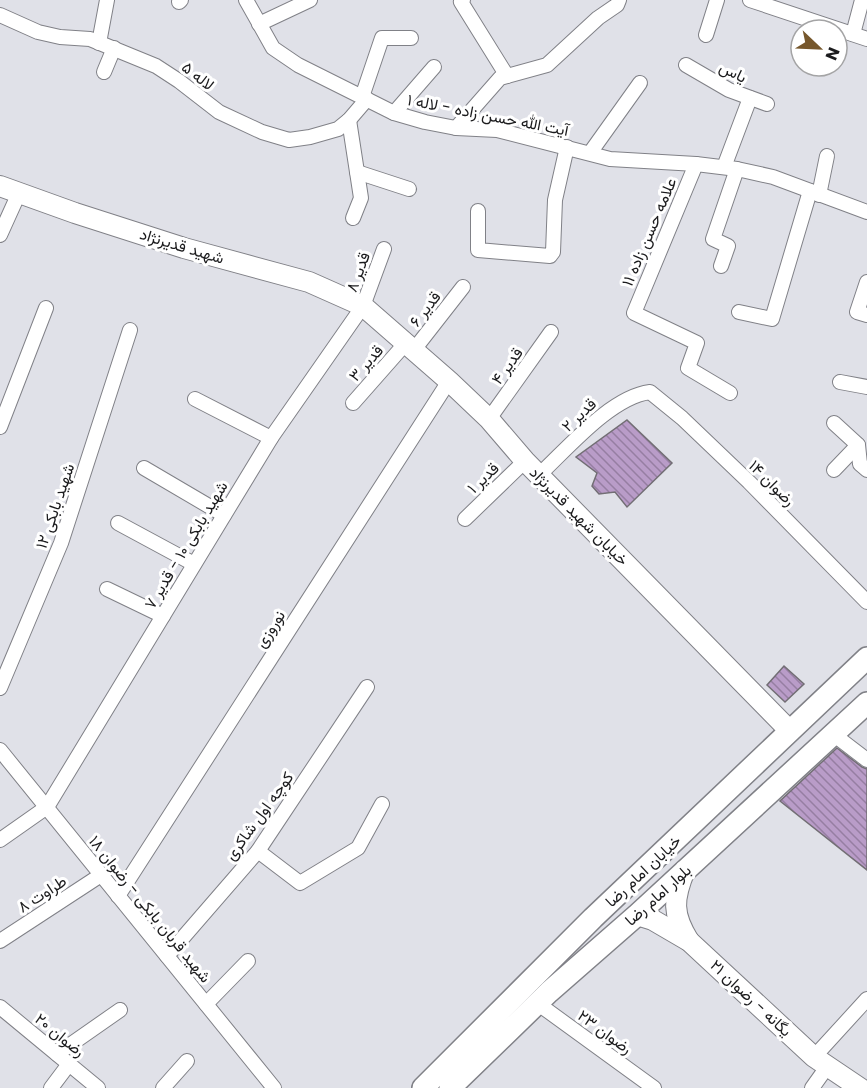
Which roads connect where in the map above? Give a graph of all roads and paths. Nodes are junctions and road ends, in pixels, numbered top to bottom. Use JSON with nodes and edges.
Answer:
{"nodes":[{"id":1,"x":107,"y":0,"type":"edge"},
{"id":2,"x":246,"y":0,"type":"edge"},
{"id":3,"x":310,"y":0,"type":"edge"},
{"id":4,"x":463,"y":0,"type":"edge"},
{"id":5,"x":619,"y":0,"type":"edge"},
{"id":6,"x":717,"y":0,"type":"edge"},
{"id":7,"x":750,"y":0,"type":"edge"},
{"id":8,"x":862,"y":0,"type":"edge"},
{"id":9,"x":771,"y":3,"type":"edge"},
{"id":10,"x":0,"y":15,"type":"edge"},
{"id":11,"x":259,"y":24,"type":"junction"},
{"id":12,"x":853,"y":34,"type":"junction"},
{"id":13,"x":706,"y":35,"type":"dead end"},
{"id":14,"x":411,"y":38,"type":"dead end"},
{"id":15,"x":867,"y":39,"type":"edge"},
{"id":16,"x":99,"y":43,"type":"junction"},
{"id":17,"x":114,"y":48,"type":"junction"},
{"id":18,"x":686,"y":65,"type":"dead end"},
{"id":19,"x":434,"y":67,"type":"dead end"},
{"id":20,"x":104,"y":72,"type":"dead end"},
{"id":21,"x":507,"y":76,"type":"junction"},
{"id":22,"x":640,"y":82,"type":"dead end"},
{"id":23,"x":364,"y":98,"type":"junction"},
{"id":24,"x":750,"y":98,"type":"junction"},
{"id":25,"x":768,"y":104,"type":"dead end"},
{"id":26,"x":394,"y":113,"type":"junction"},
{"id":27,"x":349,"y":120,"type":"junction"},
{"id":28,"x":456,"y":128,"type":"junction"},
{"id":29,"x":567,"y":147,"type":"junction"},
{"id":30,"x":590,"y":153,"type":"junction"},
{"id":31,"x":827,"y":156,"type":"dead end"},
{"id":32,"x":696,"y":164,"type":"junction"},
{"id":33,"x":730,"y":168,"type":"junction"},
{"id":34,"x":357,"y":172,"type":"junction"},
{"id":35,"x":0,"y":186,"type":"edge"},
{"id":36,"x":409,"y":189,"type":"dead end"},
{"id":37,"x":814,"y":193,"type":"junction"},
{"id":38,"x":19,"y":194,"type":"junction"},
{"id":39,"x":478,"y":211,"type":"dead end"},
{"id":40,"x":867,"y":212,"type":"edge"},
{"id":41,"x":353,"y":218,"type":"dead end"},
{"id":42,"x":0,"y":235,"type":"edge"},
{"id":43,"x":384,"y":249,"type":"dead end"},
{"id":44,"x":721,"y":266,"type":"dead end"},
{"id":45,"x":867,"y":282,"type":"edge"},
{"id":46,"x":463,"y":287,"type":"dead end"},
{"id":47,"x":363,"y":306,"type":"junction"},
{"id":48,"x":46,"y":308,"type":"dead end"},
{"id":49,"x":739,"y":312,"type":"dead end"},
{"id":50,"x":867,"y":315,"type":"edge"},
{"id":51,"x":130,"y":330,"type":"dead end"},
{"id":52,"x":551,"y":332,"type":"dead end"},
{"id":53,"x":409,"y":348,"type":"junction"},
{"id":54,"x":449,"y":381,"type":"junction"},
{"id":55,"x":840,"y":382,"type":"dead end"},
{"id":56,"x":867,"y":387,"type":"edge"},
{"id":57,"x":650,"y":392,"type":"joint"},
{"id":58,"x":730,"y":393,"type":"dead end"},
{"id":59,"x":195,"y":399,"type":"dead end"},
{"id":60,"x":352,"y":403,"type":"dead end"},
{"id":61,"x":489,"y":419,"type":"junction"},
{"id":62,"x":834,"y":423,"type":"dead end"},
{"id":63,"x":0,"y":427,"type":"edge"},
{"id":64,"x":271,"y":438,"type":"junction"},
{"id":65,"x":858,"y":445,"type":"junction"},
{"id":66,"x":525,"y":461,"type":"junction"},
{"id":67,"x":144,"y":468,"type":"dead end"},
{"id":68,"x":834,"y":470,"type":"dead end"},
{"id":69,"x":867,"y":470,"type":"edge"},
{"id":70,"x":539,"y":475,"type":"junction"},
{"id":71,"x":224,"y":515,"type":"junction"},
{"id":72,"x":465,"y":519,"type":"dead end"},
{"id":73,"x":118,"y":523,"type":"dead end"},
{"id":74,"x":194,"y":564,"type":"junction"},
{"id":75,"x":107,"y":589,"type":"dead end"},
{"id":76,"x":867,"y":602,"type":"edge"},
{"id":77,"x":163,"y":616,"type":"junction"},
{"id":78,"x":867,"y":658,"type":"edge"},
{"id":79,"x":367,"y":687,"type":"dead end"},
{"id":80,"x":0,"y":688,"type":"edge"},
{"id":81,"x":867,"y":704,"type":"edge"},
{"id":82,"x":790,"y":732,"type":"junction"},
{"id":83,"x":833,"y":735,"type":"junction"},
{"id":84,"x":0,"y":751,"type":"edge"},
{"id":85,"x":867,"y":760,"type":"edge"},
{"id":86,"x":382,"y":804,"type":"dead end"},
{"id":87,"x":46,"y":807,"type":"junction"},
{"id":88,"x":707,"y":811,"type":"junction"},
{"id":89,"x":727,"y":832,"type":"junction"},
{"id":90,"x":0,"y":840,"type":"edge"},
{"id":91,"x":258,"y":851,"type":"junction"},
{"id":92,"x":685,"y":870,"type":"junction"},
{"id":93,"x":101,"y":875,"type":"junction"},
{"id":94,"x":118,"y":896,"type":"junction"},
{"id":95,"x":605,"y":907,"type":"junction"},
{"id":96,"x":630,"y":920,"type":"junction"},
{"id":97,"x":0,"y":941,"type":"edge"},
{"id":98,"x":689,"y":941,"type":"junction"},
{"id":99,"x":167,"y":956,"type":"junction"},
{"id":100,"x":248,"y":961,"type":"dead end"},
{"id":101,"x":867,"y":999,"type":"edge"},
{"id":102,"x":206,"y":1004,"type":"junction"},
{"id":103,"x":537,"y":1004,"type":"junction"},
{"id":104,"x":0,"y":1007,"type":"edge"},
{"id":105,"x":120,"y":1010,"type":"dead end"},
{"id":106,"x":57,"y":1054,"type":"junction"},
{"id":107,"x":187,"y":1062,"type":"dead end"},
{"id":108,"x":821,"y":1062,"type":"junction"},
{"id":109,"x":69,"y":1064,"type":"junction"},
{"id":110,"x":51,"y":1088,"type":"edge"},
{"id":111,"x":98,"y":1088,"type":"edge"},
{"id":112,"x":163,"y":1088,"type":"edge"},
{"id":113,"x":274,"y":1088,"type":"edge"},
{"id":114,"x":423,"y":1088,"type":"edge"},
{"id":115,"x":450,"y":1088,"type":"edge"},
{"id":116,"x":654,"y":1088,"type":"edge"},
{"id":117,"x":812,"y":1088,"type":"edge"},
{"id":118,"x":860,"y":1088,"type":"edge"}],
"edges":[{"from":1,"to":16,"type":"street"},
{"from":2,"to":11,"type":"street","name":"آیت الله حسن زاده - لاله ۱"},
{"from":3,"to":11,"type":"street"},
{"from":4,"to":21,"type":"street"},
{"from":5,"to":21,"type":"street"},
{"from":6,"to":13,"type":"street"},
{"from":7,"to":9,"type":"street"},
{"from":8,"to":12,"type":"street"},
{"from":9,"to":12,"type":"street"},
{"from":10,"to":16,"type":"street","name":"لاله ۵"},
{"from":11,"to":23,"type":"street","name":"آیت الله حسن زاده - لاله ۱"},
{"from":12,"to":15,"type":"street"},
{"from":14,"to":23,"type":"street"},
{"from":16,"to":17,"type":"street","name":"لاله ۵"},
{"from":17,"to":20,"type":"street"},
{"from":17,"to":27,"type":"street","name":"لاله ۵"},
{"from":18,"to":24,"type":"street","name":"یاس"},
{"from":19,"to":26,"type":"street"},
{"from":21,"to":28,"type":"street"},
{"from":22,"to":30,"type":"street"},
{"from":23,"to":26,"type":"street","name":"آیت الله حسن زاده - لاله ۱"},
{"from":23,"to":27,"type":"street","name":"لاله ۵"},
{"from":24,"to":25,"type":"street","name":"یاس"},
{"from":24,"to":33,"type":"street"},
{"from":26,"to":28,"type":"street","name":"آیت الله حسن زاده - لاله ۱"},
{"from":27,"to":34,"type":"street"},
{"from":28,"to":29,"type":"street","name":"آیت الله حسن زاده - لاله ۱"},
{"from":29,"to":30,"type":"street","name":"آیت الله حسن زاده - لاله ۱"},
{"from":29,"to":39,"type":"street"},
{"from":30,"to":32,"type":"street","name":"آیت الله حسن زاده - لاله ۱"},
{"from":31,"to":37,"type":"street"},
{"from":32,"to":33,"type":"street","name":"آیت الله حسن زاده - لاله ۱"},
{"from":32,"to":58,"type":"street","name":"علامه حسن زاده ۱۱"},
{"from":33,"to":37,"type":"street","name":"آیت الله حسن زاده - لاله ۱"},
{"from":33,"to":44,"type":"street"},
{"from":34,"to":36,"type":"street"},
{"from":34,"to":41,"type":"street"},
{"from":35,"to":38,"type":"street","name":"شهید قدیرنژاد"},
{"from":37,"to":40,"type":"street","name":"آیت الله حسن زاده - لاله ۱"},
{"from":37,"to":49,"type":"street"},
{"from":38,"to":42,"type":"street"},
{"from":38,"to":47,"type":"street","name":"شهید قدیرنژاد"},
{"from":43,"to":47,"type":"street","name":"قدیر ۸"},
{"from":45,"to":50,"type":"street"},
{"from":46,"to":53,"type":"street","name":"قدیر ۶"},
{"from":47,"to":53,"type":"street","name":"خيابان شهيد قديرنژاد"},
{"from":47,"to":64,"type":"street","name":"شهید بابکی ۱۰ - قدیر ۷"},
{"from":48,"to":63,"type":"street"},
{"from":51,"to":80,"type":"street","name":"شهید بابکی ۱۲"},
{"from":52,"to":61,"type":"street","name":"قدیر ۴"},
{"from":53,"to":54,"type":"street","name":"خيابان شهيد قديرنژاد"},
{"from":53,"to":60,"type":"street","name":"قدیر ۳"},
{"from":54,"to":61,"type":"street","name":"خيابان شهيد قديرنژاد"},
{"from":54,"to":94,"type":"street","name":"نوروزی"},
{"from":55,"to":56,"type":"street"},
{"from":57,"to":70,"type":"street","name":"قدیر ۲"},
{"from":57,"to":76,"type":"street","name":"رضوان ۱۴"},
{"from":59,"to":64,"type":"street"},
{"from":61,"to":66,"type":"street","name":"خيابان شهيد قديرنژاد"},
{"from":62,"to":65,"type":"street"},
{"from":64,"to":71,"type":"street","name":"شهید بابکی ۱۰ - قدیر ۷"},
{"from":65,"to":68,"type":"street"},
{"from":65,"to":69,"type":"street"},
{"from":66,"to":70,"type":"street","name":"خيابان شهيد قديرنژاد"},
{"from":66,"to":72,"type":"street","name":"قدیر ۱"},
{"from":67,"to":71,"type":"street"},
{"from":70,"to":82,"type":"street","name":"خيابان شهيد قديرنژاد"},
{"from":71,"to":74,"type":"street","name":"شهید بابکی ۱۰ - قدیر ۷"},
{"from":73,"to":74,"type":"street"},
{"from":74,"to":77,"type":"street","name":"شهید بابکی ۱۰ - قدیر ۷"},
{"from":75,"to":77,"type":"street"},
{"from":77,"to":87,"type":"street","name":"شهید بابکی ۱۰ - قدیر ۷"},
{"from":78,"to":82,"type":"main road","name":"خیابان امام رضا"},
{"from":79,"to":91,"type":"street","name":"کوچه اول شاکری"},
{"from":81,"to":83,"type":"main road","name":"بلوار امام رضا"},
{"from":82,"to":88,"type":"main road","name":"خیابان امام رضا"},
{"from":83,"to":85,"type":"street"},
{"from":83,"to":89,"type":"main road","name":"بلوار امام رضا"},
{"from":84,"to":87,"type":"street","name":"شهید قربان بابکی - رضوان ۱۸"},
{"from":86,"to":91,"type":"street"},
{"from":87,"to":90,"type":"street"},
{"from":87,"to":93,"type":"street","name":"شهید قربان بابکی - رضوان ۱۸"},
{"from":88,"to":89,"type":"main road"},
{"from":88,"to":95,"type":"main road","name":"خیابان امام رضا"},
{"from":89,"to":92,"type":"main road","name":"بلوار امام رضا"},
{"from":91,"to":99,"type":"street","name":"کوچه اول شاکری"},
{"from":92,"to":96,"type":"main road","name":"بلوار امام رضا"},
{"from":92,"to":98,"type":"street"},
{"from":93,"to":94,"type":"street","name":"شهید قربان بابکی - رضوان ۱۸"},
{"from":93,"to":97,"type":"street","name":"طراوت ۸"},
{"from":94,"to":99,"type":"street","name":"شهید قربان بابکی - رضوان ۱۸"},
{"from":95,"to":96,"type":"main road"},
{"from":95,"to":114,"type":"main road","name":"خیابان امام رضا"},
{"from":96,"to":98,"type":"street","name":"یگانه - رضوان ۲۱"},
{"from":96,"to":103,"type":"main road","name":"بلوار امام رضا"},
{"from":98,"to":108,"type":"street","name":"یگانه - رضوان ۲۱"},
{"from":99,"to":102,"type":"street","name":"شهید قربان بابکی - رضوان ۱۸"},
{"from":100,"to":102,"type":"street"},
{"from":101,"to":108,"type":"street"},
{"from":102,"to":113,"type":"street","name":"شهید قربان بابکی - رضوان ۱۸"},
{"from":103,"to":115,"type":"main road","name":"بلوار امام رضا"},
{"from":103,"to":116,"type":"street","name":"رضوان ۲۳"},
{"from":104,"to":106,"type":"street","name":"رضوان ۲۰"},
{"from":105,"to":106,"type":"street"},
{"from":106,"to":109,"type":"street","name":"رضوان ۲۰"},
{"from":107,"to":112,"type":"street"},
{"from":108,"to":117,"type":"street"},
{"from":108,"to":118,"type":"street","name":"یگانه - رضوان ۲۱"},
{"from":109,"to":110,"type":"street"},
{"from":109,"to":111,"type":"street","name":"رضوان ۲۰"}]}
